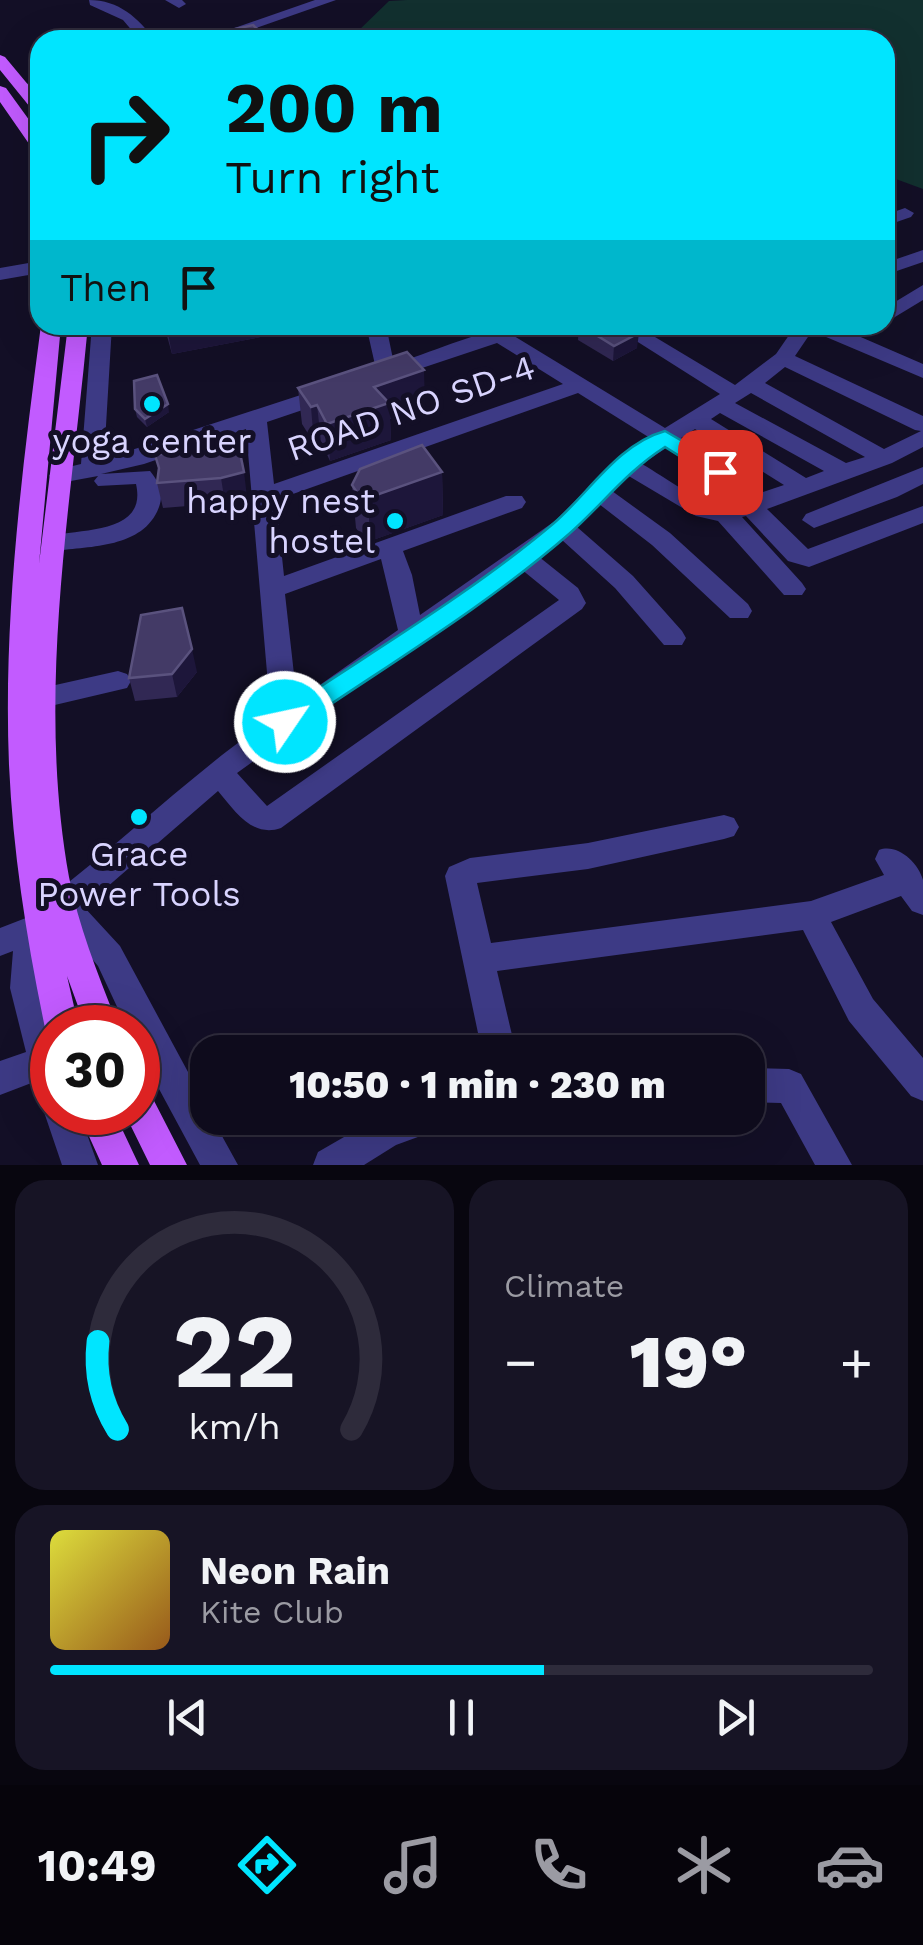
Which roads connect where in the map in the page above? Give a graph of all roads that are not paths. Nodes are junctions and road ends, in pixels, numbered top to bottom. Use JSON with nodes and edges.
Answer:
{"nodes":[{"id":1,"x":330,"y":0,"type":"edge"},
{"id":2,"x":95,"y":2,"type":"edge"},
{"id":3,"x":250,"y":26,"type":"junction"},
{"id":4,"x":139,"y":30,"type":"edge"},
{"id":5,"x":237,"y":30,"type":"edge"},
{"id":6,"x":258,"y":30,"type":"edge"},
{"id":7,"x":0,"y":60,"type":"edge"},
{"id":8,"x":30,"y":84,"type":"edge"},
{"id":9,"x":0,"y":91,"type":"edge"},
{"id":10,"x":30,"y":132,"type":"edge"},
{"id":11,"x":905,"y":213,"type":"dead end"},
{"id":12,"x":895,"y":218,"type":"edge"},
{"id":13,"x":923,"y":256,"type":"edge"},
{"id":14,"x":895,"y":265,"type":"edge"},
{"id":15,"x":30,"y":269,"type":"edge"},
{"id":16,"x":0,"y":274,"type":"edge"},
{"id":17,"x":923,"y":291,"type":"edge"},
{"id":18,"x":895,"y":311,"type":"edge"},
{"id":19,"x":50,"y":335,"type":"edge"},
{"id":20,"x":77,"y":335,"type":"edge"},
{"id":21,"x":101,"y":335,"type":"edge"},
{"id":22,"x":374,"y":335,"type":"edge"},
{"id":23,"x":638,"y":335,"type":"edge"},
{"id":24,"x":799,"y":335,"type":"edge"},
{"id":25,"x":838,"y":335,"type":"edge"},
{"id":26,"x":863,"y":335,"type":"edge"},
{"id":27,"x":471,"y":336,"type":"edge"},
{"id":28,"x":500,"y":336,"type":"joint"},
{"id":29,"x":854,"y":342,"type":"junction"},
{"id":30,"x":783,"y":358,"type":"junction"},
{"id":31,"x":918,"y":363,"type":"edge"},
{"id":32,"x":366,"y":380,"type":"junction"},
{"id":33,"x":581,"y":385,"type":"junction"},
{"id":34,"x":736,"y":394,"type":"junction"},
{"id":35,"x":256,"y":418,"type":"junction"},
{"id":36,"x":696,"y":420,"type":"junction"},
{"id":37,"x":923,"y":425,"type":"edge"},
{"id":38,"x":665,"y":438,"type":"junction"},
{"id":39,"x":923,"y":438,"type":"edge"},
{"id":40,"x":884,"y":458,"type":"junction"},
{"id":41,"x":625,"y":464,"type":"junction"},
{"id":42,"x":94,"y":470,"type":"junction"},
{"id":43,"x":844,"y":472,"type":"junction"},
{"id":44,"x":923,"y":474,"type":"edge"},
{"id":45,"x":60,"y":476,"type":"junction"},
{"id":46,"x":795,"y":491,"type":"junction"},
{"id":47,"x":598,"y":492,"type":"junction"},
{"id":48,"x":264,"y":496,"type":"junction"},
{"id":49,"x":514,"y":502,"type":"dead end"},
{"id":50,"x":756,"y":505,"type":"junction"},
{"id":51,"x":726,"y":514,"type":"junction"},
{"id":52,"x":923,"y":514,"type":"edge"},
{"id":53,"x":814,"y":520,"type":"junction"},
{"id":54,"x":563,"y":527,"type":"junction"},
{"id":55,"x":55,"y":544,"type":"junction"},
{"id":56,"x":842,"y":546,"type":"junction"},
{"id":57,"x":388,"y":548,"type":"junction"},
{"id":58,"x":523,"y":558,"type":"junction"},
{"id":59,"x":273,"y":589,"type":"junction"},
{"id":60,"x":793,"y":590,"type":"dead end"},
{"id":61,"x":739,"y":611,"type":"dead end"},
{"id":62,"x":412,"y":637,"type":"junction"},
{"id":63,"x":673,"y":638,"type":"dead end"},
{"id":64,"x":118,"y":681,"type":"dead end"},
{"id":65,"x":42,"y":698,"type":"junction"},
{"id":66,"x":285,"y":722,"type":"junction"},
{"id":67,"x":219,"y":773,"type":"junction"},
{"id":68,"x":724,"y":828,"type":"dead end"},
{"id":69,"x":906,"y":880,"type":"edge"},
{"id":70,"x":62,"y":905,"type":"junction"},
{"id":71,"x":812,"y":915,"type":"junction"},
{"id":72,"x":15,"y":936,"type":"edge"},
{"id":73,"x":477,"y":959,"type":"junction"},
{"id":74,"x":30,"y":1005,"type":"edge"},
{"id":75,"x":50,"y":1005,"type":"edge"},
{"id":76,"x":95,"y":1005,"type":"edge"},
{"id":77,"x":495,"y":1035,"type":"edge"},
{"id":78,"x":30,"y":1076,"type":"edge"},
{"id":79,"x":0,"y":1078,"type":"edge"},
{"id":80,"x":765,"y":1084,"type":"edge"},
{"id":81,"x":923,"y":1084,"type":"edge"},
{"id":82,"x":69,"y":1135,"type":"edge"},
{"id":83,"x":106,"y":1135,"type":"edge"},
{"id":84,"x":154,"y":1135,"type":"edge"},
{"id":85,"x":380,"y":1135,"type":"edge"},
{"id":86,"x":80,"y":1165,"type":"edge"},
{"id":87,"x":121,"y":1165,"type":"edge"},
{"id":88,"x":169,"y":1165,"type":"edge"},
{"id":89,"x":220,"y":1165,"type":"edge"},
{"id":90,"x":331,"y":1165,"type":"edge"},
{"id":91,"x":834,"y":1165,"type":"edge"}],
"edges":[{"from":1,"to":3,"type":"street"},
{"from":2,"to":4,"type":"street"},
{"from":3,"to":5,"type":"street"},
{"from":3,"to":6,"type":"street"},
{"from":7,"to":8,"type":"main road"},
{"from":9,"to":10,"type":"main road"},
{"from":11,"to":12,"type":"street"},
{"from":13,"to":14,"type":"street"},
{"from":15,"to":16,"type":"street"},
{"from":17,"to":18,"type":"street"},
{"from":19,"to":72,"type":"main road"},
{"from":20,"to":45,"type":"main road"},
{"from":21,"to":42,"type":"street"},
{"from":22,"to":32,"type":"street"},
{"from":23,"to":34,"type":"street"},
{"from":24,"to":30,"type":"street"},
{"from":25,"to":29,"type":"street"},
{"from":26,"to":29,"type":"street"},
{"from":27,"to":28,"type":"street"},
{"from":27,"to":32,"type":"street"},
{"from":28,"to":33,"type":"street"},
{"from":29,"to":31,"type":"street"},
{"from":30,"to":34,"type":"street"},
{"from":30,"to":37,"type":"street"},
{"from":32,"to":35,"type":"street"},
{"from":33,"to":38,"type":"street"},
{"from":33,"to":48,"type":"street","name":"ROAD NO SD-4"},
{"from":34,"to":36,"type":"street"},
{"from":34,"to":40,"type":"street"},
{"from":34,"to":43,"type":"street"},
{"from":35,"to":42,"type":"street"},
{"from":35,"to":48,"type":"street"},
{"from":36,"to":38,"type":"street"},
{"from":36,"to":46,"type":"street"},
{"from":38,"to":41,"type":"street"},
{"from":38,"to":50,"type":"street"},
{"from":39,"to":40,"type":"street"},
{"from":40,"to":43,"type":"street"},
{"from":41,"to":47,"type":"street"},
{"from":41,"to":51,"type":"street"},
{"from":42,"to":45,"type":"street"},
{"from":42,"to":55,"type":"street"},
{"from":43,"to":46,"type":"street"},
{"from":44,"to":53,"type":"street"},
{"from":45,"to":55,"type":"main road"},
{"from":46,"to":50,"type":"street"},
{"from":46,"to":53,"type":"street"},
{"from":47,"to":54,"type":"street"},
{"from":47,"to":61,"type":"street"},
{"from":48,"to":59,"type":"street"},
{"from":49,"to":57,"type":"street"},
{"from":50,"to":51,"type":"street"},
{"from":50,"to":56,"type":"street"},
{"from":51,"to":60,"type":"street"},
{"from":52,"to":56,"type":"street"},
{"from":53,"to":56,"type":"street"},
{"from":54,"to":58,"type":"street"},
{"from":54,"to":63,"type":"street"},
{"from":55,"to":65,"type":"main road"},
{"from":57,"to":59,"type":"street"},
{"from":57,"to":62,"type":"street"},
{"from":58,"to":62,"type":"street"},
{"from":58,"to":67,"type":"street"},
{"from":59,"to":66,"type":"street"},
{"from":62,"to":66,"type":"street"},
{"from":64,"to":65,"type":"street"},
{"from":65,"to":70,"type":"main road"},
{"from":66,"to":67,"type":"street"},
{"from":67,"to":70,"type":"street"},
{"from":68,"to":73,"type":"street"},
{"from":69,"to":71,"type":"street"},
{"from":70,"to":76,"type":"main road"},
{"from":70,"to":89,"type":"street"},
{"from":71,"to":73,"type":"street"},
{"from":71,"to":81,"type":"street"},
{"from":72,"to":74,"type":"street"},
{"from":72,"to":75,"type":"main road"},
{"from":73,"to":77,"type":"street"},
{"from":78,"to":79,"type":"street"},
{"from":80,"to":91,"type":"street"},
{"from":82,"to":86,"type":"street"},
{"from":83,"to":87,"type":"main road"},
{"from":84,"to":88,"type":"main road"},
{"from":85,"to":90,"type":"street"}]}
